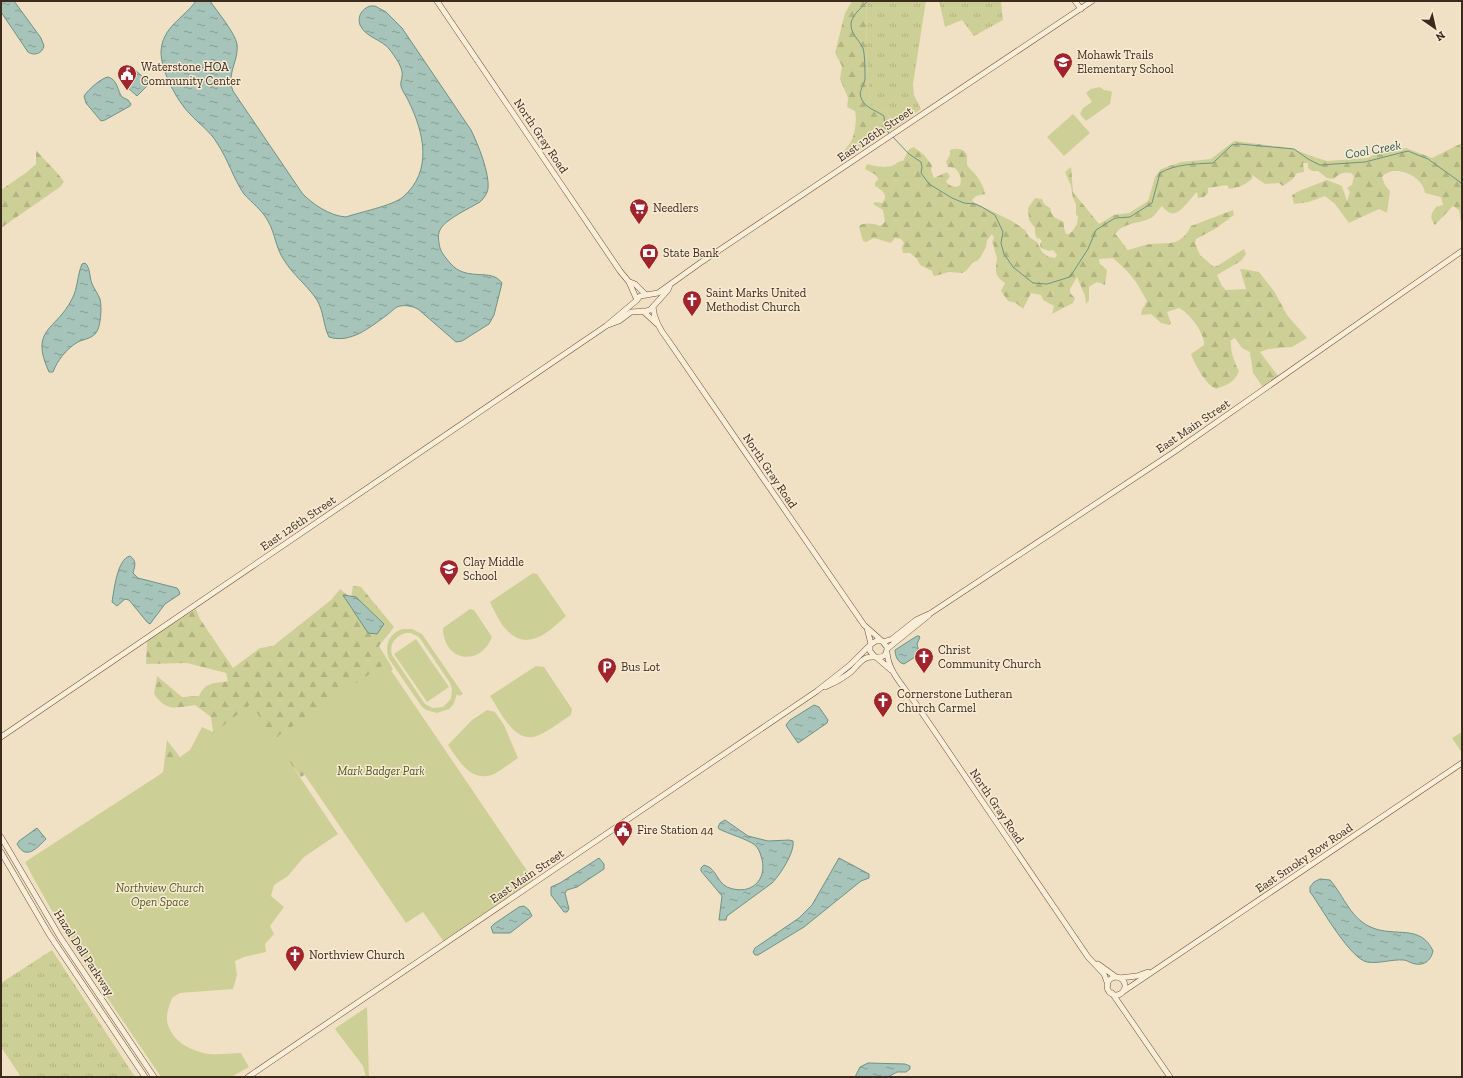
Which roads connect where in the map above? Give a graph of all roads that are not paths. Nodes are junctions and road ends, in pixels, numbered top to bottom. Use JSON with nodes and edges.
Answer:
{"nodes":[{"id":1,"x":437,"y":1,"type":"edge"},
{"id":2,"x":1075,"y":1,"type":"edge"},
{"id":3,"x":1092,"y":1,"type":"edge"},
{"id":4,"x":1080,"y":9,"type":"junction"},
{"id":5,"x":1462,"y":252,"type":"edge"},
{"id":6,"x":629,"y":282,"type":"junction"},
{"id":7,"x":670,"y":285,"type":"junction"},
{"id":8,"x":646,"y":295,"type":"junction"},
{"id":9,"x":637,"y":300,"type":"junction"},
{"id":10,"x":653,"y":306,"type":"junction"},
{"id":11,"x":642,"y":311,"type":"junction"},
{"id":12,"x":657,"y":325,"type":"junction"},
{"id":13,"x":606,"y":326,"type":"junction"},
{"id":14,"x":931,"y":613,"type":"junction"},
{"id":15,"x":867,"y":628,"type":"junction"},
{"id":16,"x":882,"y":641,"type":"junction"},
{"id":17,"x":871,"y":645,"type":"junction"},
{"id":18,"x":887,"y":651,"type":"junction"},
{"id":19,"x":876,"y":657,"type":"junction"},
{"id":20,"x":892,"y":671,"type":"junction"},
{"id":21,"x":817,"y":691,"type":"junction"},
{"id":22,"x":1,"y":737,"type":"edge"},
{"id":23,"x":1462,"y":763,"type":"edge"},
{"id":24,"x":1,"y":837,"type":"edge"},
{"id":25,"x":1,"y":852,"type":"edge"},
{"id":26,"x":1086,"y":953,"type":"junction"},
{"id":27,"x":1156,"y":969,"type":"junction"},
{"id":28,"x":1118,"y":978,"type":"junction"},
{"id":29,"x":1108,"y":985,"type":"junction"},
{"id":30,"x":1123,"y":992,"type":"junction"},
{"id":31,"x":1112,"y":993,"type":"junction"},
{"id":32,"x":1123,"y":1008,"type":"junction"},
{"id":33,"x":145,"y":1077,"type":"edge"},
{"id":34,"x":154,"y":1077,"type":"edge"},
{"id":35,"x":248,"y":1077,"type":"edge"},
{"id":36,"x":1170,"y":1077,"type":"edge"}],
"edges":[{"from":1,"to":6,"type":"street","name":"North Gray Road"},
{"from":2,"to":4,"type":"street"},
{"from":3,"to":4,"type":"street","name":"East 126th Street"},
{"from":4,"to":7,"type":"street","name":"East 126th Street"},
{"from":5,"to":14,"type":"street","name":"East Main Street"},
{"from":6,"to":8,"type":"street","name":"North Gray Road"},
{"from":6,"to":9,"type":"street","name":"North Gray Road"},
{"from":7,"to":8,"type":"street","name":"East 126th Street"},
{"from":7,"to":10,"type":"street","name":"East 126th Street"},
{"from":8,"to":9,"type":"street"},
{"from":8,"to":10,"type":"street"},
{"from":9,"to":11,"type":"street"},
{"from":9,"to":13,"type":"street","name":"East 126th Street"},
{"from":10,"to":11,"type":"street"},
{"from":10,"to":12,"type":"street","name":"North Gray Road"},
{"from":11,"to":12,"type":"street","name":"North Gray Road"},
{"from":11,"to":13,"type":"street","name":"East 126th Street"},
{"from":12,"to":15,"type":"street","name":"North Gray Road"},
{"from":13,"to":22,"type":"street","name":"East 126th Street"},
{"from":14,"to":16,"type":"street","name":"East Main Street"},
{"from":14,"to":18,"type":"street","name":"East Main Street"},
{"from":15,"to":16,"type":"street","name":"North Gray Road"},
{"from":15,"to":17,"type":"street","name":"North Gray Road"},
{"from":16,"to":17,"type":"street"},
{"from":16,"to":18,"type":"street"},
{"from":17,"to":19,"type":"street"},
{"from":17,"to":21,"type":"street","name":"East Main Street"},
{"from":18,"to":19,"type":"street"},
{"from":18,"to":20,"type":"street","name":"North Gray Road"},
{"from":19,"to":20,"type":"street","name":"North Gray Road"},
{"from":19,"to":21,"type":"street","name":"East Main Street"},
{"from":20,"to":26,"type":"street","name":"North Gray Road"},
{"from":21,"to":35,"type":"street","name":"East Main Street"},
{"from":23,"to":27,"type":"street","name":"East Smoky Row Road"},
{"from":24,"to":34,"type":"street","name":"Hazel Dell Parkway"},
{"from":25,"to":33,"type":"street","name":"Hazel Dell Parkway"},
{"from":26,"to":28,"type":"street","name":"North Gray Road"},
{"from":26,"to":29,"type":"street","name":"North Gray Road"},
{"from":27,"to":28,"type":"street"},
{"from":27,"to":30,"type":"street"},
{"from":28,"to":29,"type":"street"},
{"from":28,"to":30,"type":"street"},
{"from":29,"to":31,"type":"street"},
{"from":30,"to":31,"type":"street"},
{"from":30,"to":32,"type":"street"},
{"from":31,"to":32,"type":"street"},
{"from":32,"to":36,"type":"street"}]}
